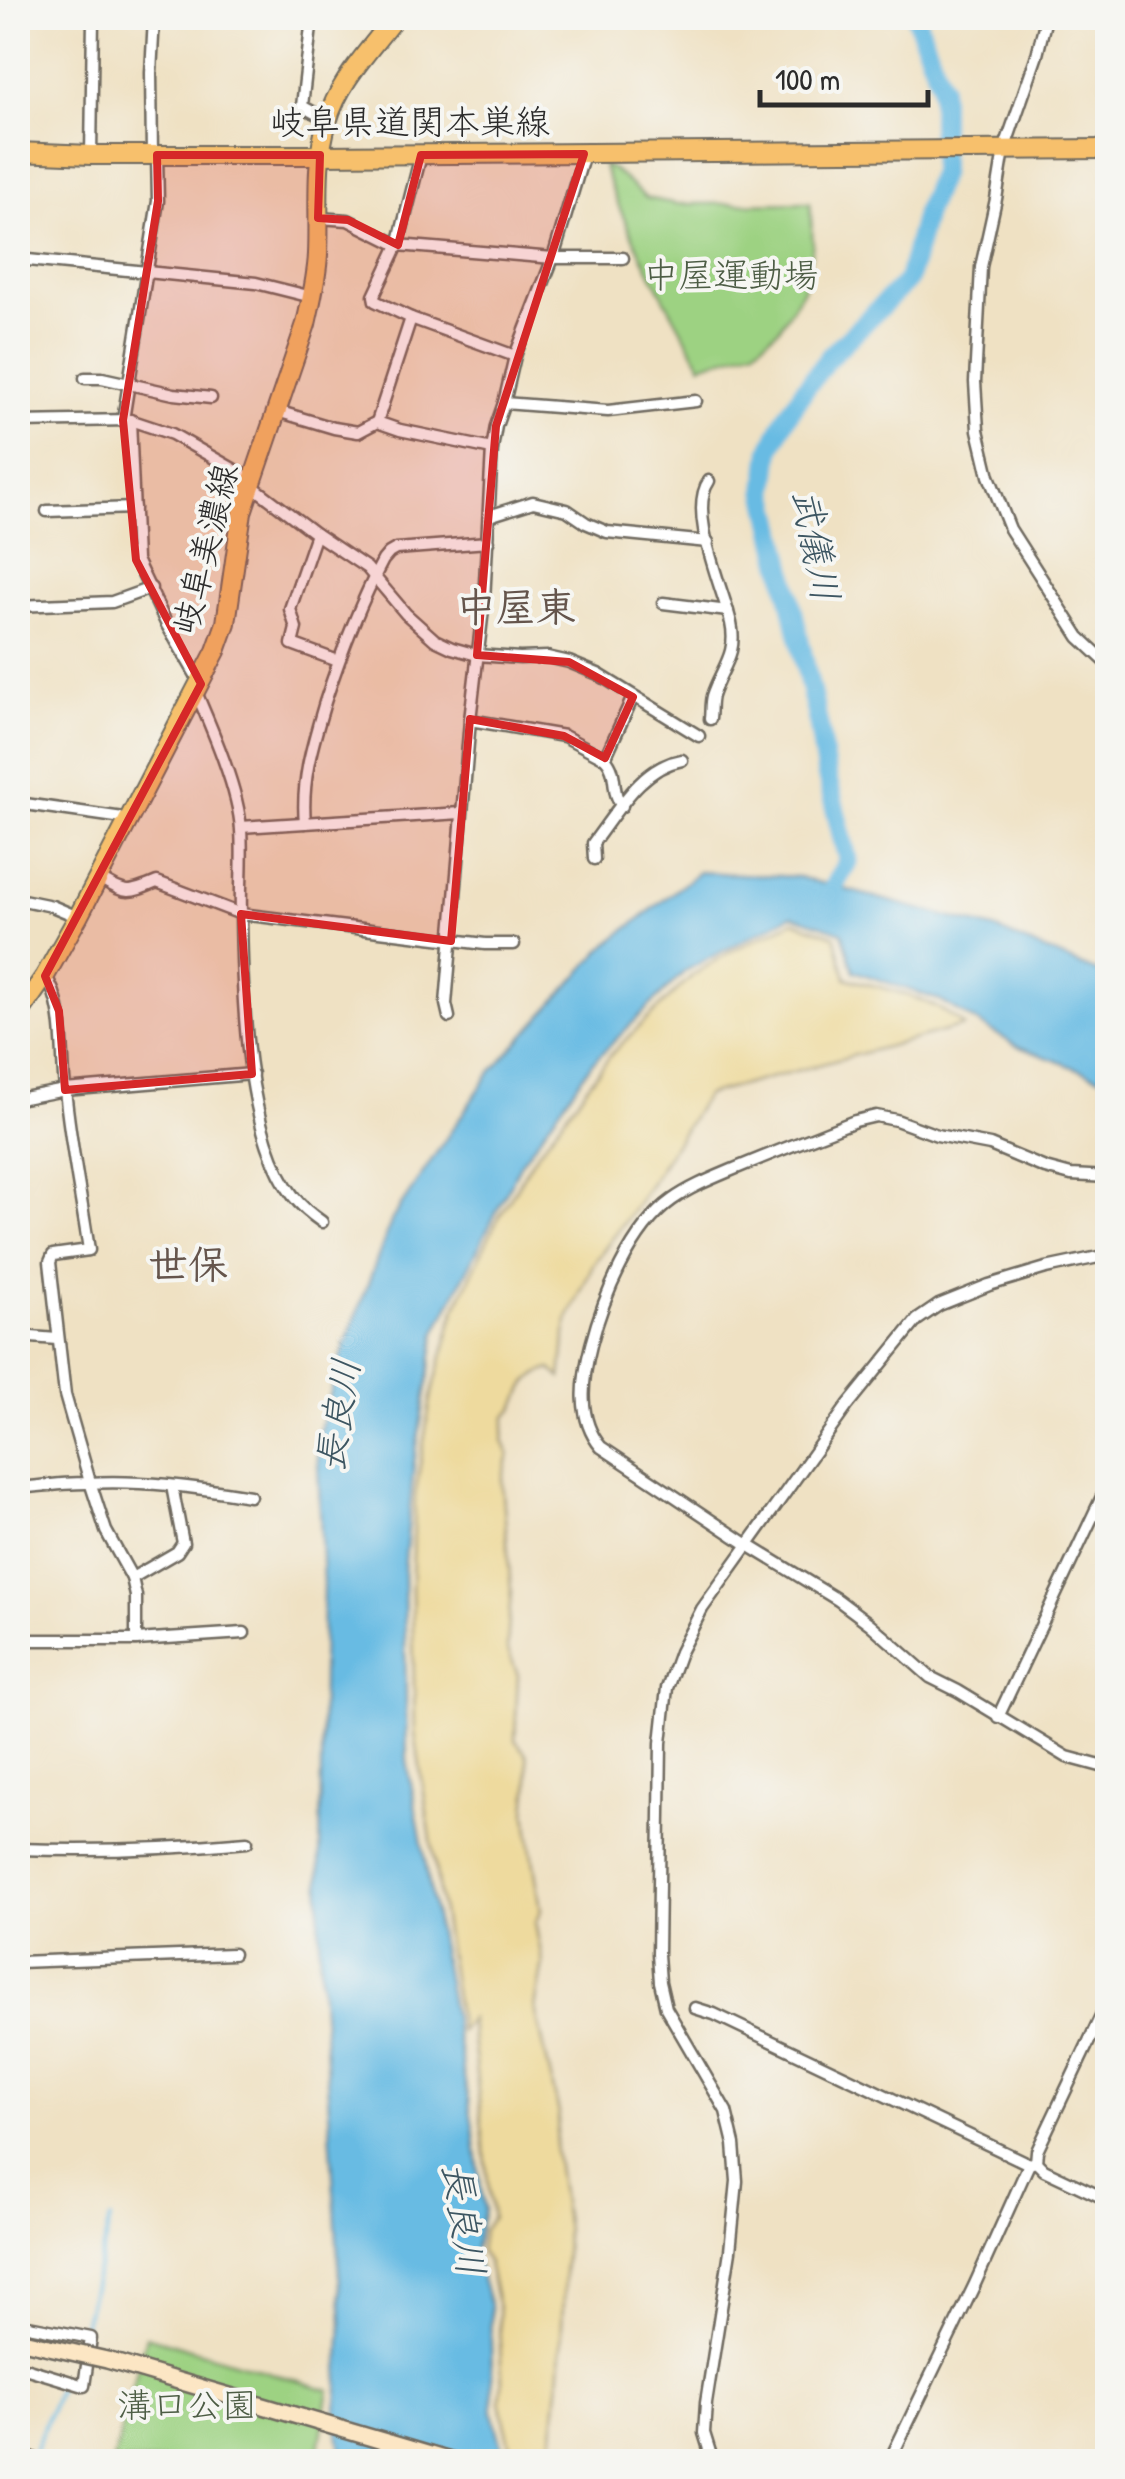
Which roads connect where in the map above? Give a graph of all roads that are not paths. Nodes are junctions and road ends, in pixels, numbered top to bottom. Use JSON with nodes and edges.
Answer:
{"nodes":[{"id":1,"x":93,"y":18,"type":"edge"},
{"id":2,"x":154,"y":18,"type":"edge"},
{"id":3,"x":312,"y":18,"type":"edge"},
{"id":4,"x":394,"y":18,"type":"edge"},
{"id":5,"x":1046,"y":18,"type":"edge"},
{"id":6,"x":327,"y":120,"type":"junction"},
{"id":7,"x":1108,"y":149,"type":"edge"},
{"id":8,"x":997,"y":150,"type":"junction"},
{"id":9,"x":18,"y":152,"type":"edge"},
{"id":10,"x":91,"y":154,"type":"junction"},
{"id":11,"x":154,"y":154,"type":"junction"},
{"id":12,"x":421,"y":154,"type":"junction"},
{"id":13,"x":584,"y":154,"type":"junction"},
{"id":14,"x":320,"y":155,"type":"junction"},
{"id":15,"x":318,"y":218,"type":"junction"},
{"id":16,"x":398,"y":245,"type":"junction"},
{"id":17,"x":18,"y":258,"type":"edge"},
{"id":18,"x":553,"y":258,"type":"junction"},
{"id":19,"x":623,"y":258,"type":"dead end"},
{"id":20,"x":148,"y":272,"type":"junction"},
{"id":21,"x":312,"y":297,"type":"junction"},
{"id":22,"x":411,"y":318,"type":"junction"},
{"id":23,"x":515,"y":356,"type":"junction"},
{"id":24,"x":85,"y":378,"type":"dead end"},
{"id":25,"x":129,"y":385,"type":"junction"},
{"id":26,"x":211,"y":398,"type":"dead end"},
{"id":27,"x":696,"y":401,"type":"dead end"},
{"id":28,"x":504,"y":402,"type":"junction"},
{"id":29,"x":277,"y":411,"type":"junction"},
{"id":30,"x":127,"y":420,"type":"junction"},
{"id":31,"x":18,"y":422,"type":"edge"},
{"id":32,"x":377,"y":422,"type":"junction"},
{"id":33,"x":492,"y":449,"type":"junction"},
{"id":34,"x":709,"y":482,"type":"dead end"},
{"id":35,"x":251,"y":485,"type":"junction"},
{"id":36,"x":134,"y":508,"type":"junction"},
{"id":37,"x":48,"y":511,"type":"dead end"},
{"id":38,"x":489,"y":516,"type":"junction"},
{"id":39,"x":316,"y":534,"type":"junction"},
{"id":40,"x":488,"y":542,"type":"junction"},
{"id":41,"x":708,"y":542,"type":"junction"},
{"id":42,"x":373,"y":578,"type":"junction"},
{"id":43,"x":151,"y":588,"type":"junction"},
{"id":44,"x":663,"y":603,"type":"dead end"},
{"id":45,"x":18,"y":606,"type":"edge"},
{"id":46,"x":728,"y":611,"type":"junction"},
{"id":47,"x":477,"y":654,"type":"junction"},
{"id":48,"x":338,"y":661,"type":"junction"},
{"id":49,"x":1108,"y":664,"type":"edge"},
{"id":50,"x":198,"y":688,"type":"junction"},
{"id":51,"x":633,"y":697,"type":"junction"},
{"id":52,"x":710,"y":719,"type":"dead end"},
{"id":53,"x":470,"y":720,"type":"junction"},
{"id":54,"x":699,"y":736,"type":"dead end"},
{"id":55,"x":605,"y":758,"type":"junction"},
{"id":56,"x":682,"y":760,"type":"dead end"},
{"id":57,"x":18,"y":803,"type":"edge"},
{"id":58,"x":622,"y":806,"type":"junction"},
{"id":59,"x":461,"y":813,"type":"junction"},
{"id":60,"x":130,"y":819,"type":"junction"},
{"id":61,"x":305,"y":823,"type":"junction"},
{"id":62,"x":241,"y":827,"type":"junction"},
{"id":63,"x":594,"y":858,"type":"dead end"},
{"id":64,"x":98,"y":878,"type":"junction"},
{"id":65,"x":18,"y":899,"type":"edge"},
{"id":66,"x":241,"y":914,"type":"junction"},
{"id":67,"x":78,"y":916,"type":"junction"},
{"id":68,"x":452,"y":941,"type":"junction"},
{"id":69,"x":514,"y":944,"type":"dead end"},
{"id":70,"x":45,"y":976,"type":"junction"},
{"id":71,"x":18,"y":1016,"type":"edge"},
{"id":72,"x":449,"y":1017,"type":"dead end"},
{"id":73,"x":252,"y":1074,"type":"junction"},
{"id":74,"x":65,"y":1090,"type":"junction"},
{"id":75,"x":18,"y":1099,"type":"edge"},
{"id":76,"x":1108,"y":1177,"type":"edge"},
{"id":77,"x":322,"y":1222,"type":"dead end"},
{"id":78,"x":1108,"y":1255,"type":"edge"},
{"id":79,"x":18,"y":1336,"type":"edge"},
{"id":80,"x":57,"y":1340,"type":"junction"},
{"id":81,"x":90,"y":1482,"type":"junction"},
{"id":82,"x":1108,"y":1484,"type":"edge"},
{"id":83,"x":172,"y":1486,"type":"junction"},
{"id":84,"x":18,"y":1488,"type":"edge"},
{"id":85,"x":250,"y":1496,"type":"dead end"},
{"id":86,"x":748,"y":1545,"type":"junction"},
{"id":87,"x":132,"y":1578,"type":"junction"},
{"id":88,"x":244,"y":1633,"type":"dead end"},
{"id":89,"x":18,"y":1640,"type":"edge"},
{"id":90,"x":136,"y":1640,"type":"junction"},
{"id":91,"x":998,"y":1717,"type":"junction"},
{"id":92,"x":1108,"y":1768,"type":"edge"},
{"id":93,"x":247,"y":1842,"type":"dead end"},
{"id":94,"x":18,"y":1849,"type":"edge"},
{"id":95,"x":233,"y":1954,"type":"dead end"},
{"id":96,"x":18,"y":1962,"type":"edge"},
{"id":97,"x":1108,"y":2001,"type":"edge"},
{"id":98,"x":695,"y":2008,"type":"dead end"},
{"id":99,"x":1032,"y":2163,"type":"junction"},
{"id":100,"x":1108,"y":2200,"type":"edge"},
{"id":101,"x":18,"y":2324,"type":"edge"},
{"id":102,"x":18,"y":2340,"type":"edge"},
{"id":103,"x":18,"y":2366,"type":"edge"},
{"id":104,"x":454,"y":2462,"type":"edge"},
{"id":105,"x":713,"y":2462,"type":"edge"},
{"id":106,"x":890,"y":2462,"type":"edge"}],
"edges":[{"from":1,"to":10,"type":"street"},
{"from":2,"to":11,"type":"street"},
{"from":3,"to":6,"type":"street"},
{"from":4,"to":6,"type":"main road","name":"岐阜美濃線"},
{"from":5,"to":8,"type":"street"},
{"from":6,"to":14,"type":"main road","name":"岐阜美濃線"},
{"from":7,"to":8,"type":"main road"},
{"from":8,"to":13,"type":"main road","name":"岐阜県道関本巣線"},
{"from":8,"to":49,"type":"street"},
{"from":9,"to":10,"type":"main road","name":"岐阜県道関本巣線"},
{"from":10,"to":11,"type":"main road","name":"岐阜県道関本巣線"},
{"from":11,"to":14,"type":"main road","name":"岐阜県道関本巣線"},
{"from":11,"to":20,"type":"street"},
{"from":12,"to":13,"type":"main road","name":"岐阜県道関本巣線"},
{"from":12,"to":14,"type":"main road","name":"岐阜県道関本巣線"},
{"from":12,"to":16,"type":"street"},
{"from":13,"to":18,"type":"street"},
{"from":14,"to":15,"type":"main road","name":"岐阜美濃線"},
{"from":15,"to":16,"type":"street"},
{"from":15,"to":21,"type":"main road","name":"岐阜美濃線"},
{"from":16,"to":18,"type":"street"},
{"from":16,"to":22,"type":"street"},
{"from":17,"to":20,"type":"street"},
{"from":18,"to":19,"type":"street"},
{"from":18,"to":23,"type":"street"},
{"from":20,"to":21,"type":"street"},
{"from":20,"to":25,"type":"street"},
{"from":21,"to":29,"type":"main road","name":"岐阜美濃線"},
{"from":22,"to":23,"type":"street"},
{"from":22,"to":32,"type":"street"},
{"from":23,"to":28,"type":"street"},
{"from":24,"to":25,"type":"street"},
{"from":25,"to":26,"type":"street"},
{"from":25,"to":30,"type":"street"},
{"from":27,"to":28,"type":"street"},
{"from":28,"to":33,"type":"street"},
{"from":29,"to":32,"type":"street"},
{"from":29,"to":35,"type":"main road","name":"岐阜美濃線"},
{"from":30,"to":31,"type":"street"},
{"from":30,"to":35,"type":"street"},
{"from":30,"to":36,"type":"street"},
{"from":32,"to":33,"type":"street"},
{"from":33,"to":38,"type":"street"},
{"from":34,"to":41,"type":"street"},
{"from":35,"to":39,"type":"street"},
{"from":35,"to":50,"type":"main road","name":"岐阜美濃線"},
{"from":36,"to":37,"type":"street"},
{"from":36,"to":43,"type":"street"},
{"from":38,"to":40,"type":"street"},
{"from":38,"to":41,"type":"street"},
{"from":39,"to":42,"type":"street"},
{"from":39,"to":48,"type":"street"},
{"from":40,"to":42,"type":"street"},
{"from":40,"to":47,"type":"street"},
{"from":41,"to":46,"type":"street"},
{"from":42,"to":47,"type":"street"},
{"from":42,"to":48,"type":"street"},
{"from":43,"to":45,"type":"street"},
{"from":43,"to":50,"type":"street"},
{"from":44,"to":46,"type":"street"},
{"from":46,"to":52,"type":"street"},
{"from":47,"to":51,"type":"street"},
{"from":47,"to":53,"type":"street"},
{"from":48,"to":61,"type":"street"},
{"from":50,"to":60,"type":"main road","name":"岐阜美濃線"},
{"from":50,"to":62,"type":"street"},
{"from":51,"to":54,"type":"street"},
{"from":51,"to":55,"type":"street"},
{"from":53,"to":55,"type":"street"},
{"from":53,"to":59,"type":"street"},
{"from":55,"to":58,"type":"street"},
{"from":56,"to":58,"type":"street"},
{"from":57,"to":60,"type":"street"},
{"from":58,"to":63,"type":"street"},
{"from":59,"to":61,"type":"street"},
{"from":59,"to":68,"type":"street"},
{"from":60,"to":64,"type":"main road","name":"岐阜美濃線"},
{"from":61,"to":62,"type":"street"},
{"from":62,"to":66,"type":"street"},
{"from":64,"to":66,"type":"street"},
{"from":64,"to":67,"type":"main road","name":"岐阜美濃線"},
{"from":65,"to":67,"type":"street"},
{"from":66,"to":68,"type":"street"},
{"from":66,"to":73,"type":"street"},
{"from":67,"to":70,"type":"main road","name":"岐阜美濃線"},
{"from":68,"to":69,"type":"street"},
{"from":68,"to":72,"type":"street"},
{"from":70,"to":71,"type":"main road","name":"岐阜美濃線"},
{"from":70,"to":74,"type":"street"},
{"from":73,"to":74,"type":"street"},
{"from":73,"to":77,"type":"street"},
{"from":74,"to":75,"type":"street"},
{"from":74,"to":80,"type":"street"},
{"from":76,"to":86,"type":"street"},
{"from":78,"to":86,"type":"street"},
{"from":79,"to":80,"type":"street"},
{"from":80,"to":81,"type":"street"},
{"from":81,"to":83,"type":"street"},
{"from":81,"to":84,"type":"street"},
{"from":81,"to":87,"type":"street"},
{"from":82,"to":91,"type":"street"},
{"from":83,"to":85,"type":"street"},
{"from":83,"to":87,"type":"street"},
{"from":86,"to":91,"type":"street"},
{"from":86,"to":105,"type":"street"},
{"from":87,"to":90,"type":"street"},
{"from":88,"to":90,"type":"street"},
{"from":89,"to":90,"type":"street"},
{"from":91,"to":92,"type":"street"},
{"from":93,"to":94,"type":"street"},
{"from":95,"to":96,"type":"street"},
{"from":97,"to":99,"type":"street"},
{"from":98,"to":99,"type":"street"},
{"from":99,"to":100,"type":"street"},
{"from":99,"to":106,"type":"street"},
{"from":101,"to":103,"type":"street"},
{"from":102,"to":104,"type":"main road","bridge":true}]}
